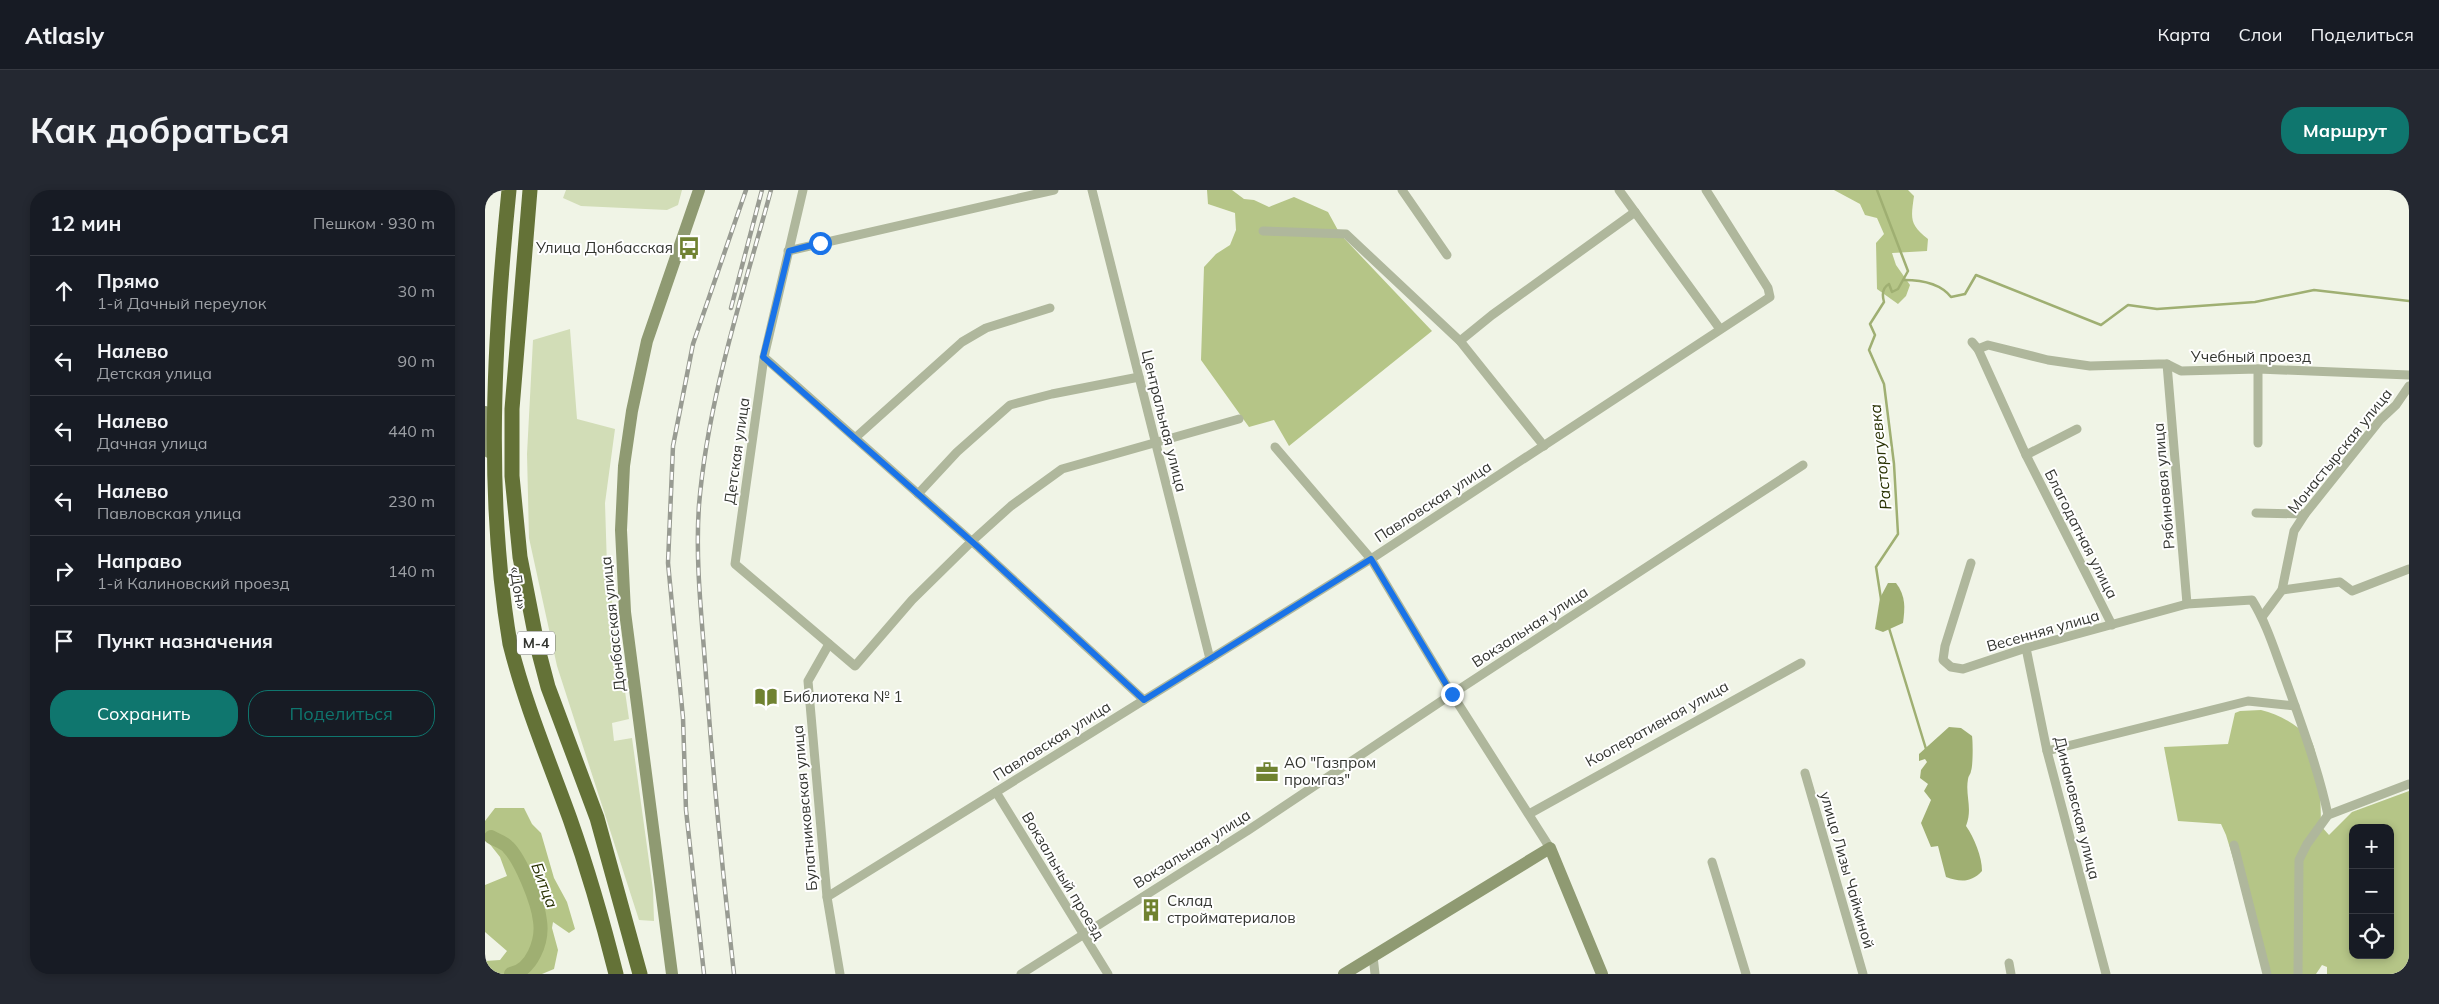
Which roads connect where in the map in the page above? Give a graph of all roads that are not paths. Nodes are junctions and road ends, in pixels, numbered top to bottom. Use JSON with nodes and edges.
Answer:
{"nodes":[{"id":1,"x":509,"y":190,"type":"edge"},
{"id":2,"x":530,"y":190,"type":"edge"},
{"id":3,"x":699,"y":190,"type":"edge"},
{"id":4,"x":803,"y":190,"type":"edge"},
{"id":5,"x":1054,"y":190,"type":"edge"},
{"id":6,"x":1092,"y":190,"type":"edge"},
{"id":7,"x":1401,"y":190,"type":"edge"},
{"id":8,"x":1619,"y":190,"type":"edge"},
{"id":9,"x":1706,"y":190,"type":"edge"},
{"id":10,"x":1635,"y":212,"type":"junction"},
{"id":11,"x":1263,"y":231,"type":"dead end"},
{"id":12,"x":789,"y":251,"type":"junction"},
{"id":13,"x":1447,"y":256,"type":"dead end"},
{"id":14,"x":1050,"y":308,"type":"dead end"},
{"id":15,"x":1721,"y":330,"type":"junction"},
{"id":16,"x":1460,"y":341,"type":"junction"},
{"id":17,"x":1975,"y":346,"type":"joint"},
{"id":18,"x":763,"y":357,"type":"junction"},
{"id":19,"x":2167,"y":364,"type":"junction"},
{"id":20,"x":2258,"y":369,"type":"junction"},
{"id":21,"x":2409,"y":375,"type":"edge"},
{"id":22,"x":1139,"y":377,"type":"junction"},
{"id":23,"x":2409,"y":386,"type":"edge"},
{"id":24,"x":485,"y":412,"type":"edge"},
{"id":25,"x":1239,"y":419,"type":"dead end"},
{"id":26,"x":2077,"y":429,"type":"dead end"},
{"id":27,"x":855,"y":438,"type":"junction"},
{"id":28,"x":1155,"y":442,"type":"junction"},
{"id":29,"x":2257,"y":443,"type":"dead end"},
{"id":30,"x":1543,"y":446,"type":"junction"},
{"id":31,"x":1275,"y":447,"type":"dead end"},
{"id":32,"x":2027,"y":455,"type":"junction"},
{"id":33,"x":1803,"y":465,"type":"dead end"},
{"id":34,"x":491,"y":473,"type":"junction"},
{"id":35,"x":918,"y":494,"type":"junction"},
{"id":36,"x":2256,"y":513,"type":"dead end"},
{"id":37,"x":2305,"y":514,"type":"junction"},
{"id":38,"x":971,"y":542,"type":"junction"},
{"id":39,"x":1371,"y":559,"type":"junction"},
{"id":40,"x":1971,"y":563,"type":"dead end"},
{"id":41,"x":2409,"y":569,"type":"edge"},
{"id":42,"x":2282,"y":590,"type":"junction"},
{"id":43,"x":2187,"y":604,"type":"junction"},
{"id":44,"x":2262,"y":617,"type":"junction"},
{"id":45,"x":2112,"y":625,"type":"junction"},
{"id":46,"x":829,"y":644,"type":"junction"},
{"id":47,"x":2026,"y":648,"type":"junction"},
{"id":48,"x":1210,"y":659,"type":"junction"},
{"id":49,"x":1801,"y":663,"type":"dead end"},
{"id":50,"x":1452,"y":694,"type":"junction"},
{"id":51,"x":1144,"y":700,"type":"junction"},
{"id":52,"x":2295,"y":706,"type":"junction"},
{"id":53,"x":2047,"y":751,"type":"junction"},
{"id":54,"x":1805,"y":773,"type":"dead end"},
{"id":55,"x":2409,"y":784,"type":"edge"},
{"id":56,"x":996,"y":792,"type":"junction"},
{"id":57,"x":1529,"y":814,"type":"junction"},
{"id":58,"x":2328,"y":815,"type":"junction"},
{"id":59,"x":2234,"y":845,"type":"dead end"},
{"id":60,"x":1550,"y":848,"type":"junction"},
{"id":61,"x":1712,"y":862,"type":"dead end"},
{"id":62,"x":827,"y":897,"type":"junction"},
{"id":63,"x":1083,"y":935,"type":"junction"},
{"id":64,"x":1373,"y":956,"type":"junction"},
{"id":65,"x":2009,"y":962,"type":"dead end"},
{"id":66,"x":617,"y":974,"type":"edge"},
{"id":67,"x":640,"y":974,"type":"edge"},
{"id":68,"x":672,"y":974,"type":"edge"},
{"id":69,"x":840,"y":974,"type":"edge"},
{"id":70,"x":1021,"y":974,"type":"edge"},
{"id":71,"x":1108,"y":974,"type":"edge"},
{"id":72,"x":1344,"y":974,"type":"edge"},
{"id":73,"x":1375,"y":974,"type":"edge"},
{"id":74,"x":1602,"y":974,"type":"edge"},
{"id":75,"x":1746,"y":974,"type":"edge"},
{"id":76,"x":1863,"y":974,"type":"edge"},
{"id":77,"x":2011,"y":974,"type":"edge"},
{"id":78,"x":2106,"y":974,"type":"edge"},
{"id":79,"x":2267,"y":974,"type":"edge"},
{"id":80,"x":2298,"y":974,"type":"edge"}],
"edges":[{"from":1,"to":34,"type":"highway","name":"«Дон»","number":"М-4"},
{"from":2,"to":67,"type":"highway","name":"«Дон»","number":"М-4"},
{"from":3,"to":68,"type":"street","name":"Донбасская улица"},
{"from":4,"to":12,"type":"street","name":"Детская улица"},
{"from":5,"to":12,"type":"street"},
{"from":6,"to":22,"type":"street","name":"Центральная улица"},
{"from":7,"to":13,"type":"street"},
{"from":8,"to":10,"type":"street"},
{"from":9,"to":15,"type":"street","name":"Павловская улица"},
{"from":10,"to":15,"type":"street"},
{"from":10,"to":16,"type":"street"},
{"from":11,"to":16,"type":"street"},
{"from":12,"to":18,"type":"street","name":"Детская улица"},
{"from":14,"to":27,"type":"street"},
{"from":15,"to":30,"type":"street","name":"Павловская улица"},
{"from":16,"to":30,"type":"street"},
{"from":17,"to":19,"type":"street","name":"Учебный проезд"},
{"from":17,"to":32,"type":"street","name":"Благодатная улица"},
{"from":18,"to":27,"type":"street"},
{"from":18,"to":46,"type":"street","name":"Детская улица"},
{"from":19,"to":20,"type":"street","name":"Учебный проезд"},
{"from":19,"to":43,"type":"street","name":"Рябиновая улица"},
{"from":20,"to":21,"type":"street","name":"Учебный проезд"},
{"from":20,"to":29,"type":"street"},
{"from":22,"to":28,"type":"street","name":"Центральная улица"},
{"from":22,"to":35,"type":"street"},
{"from":23,"to":37,"type":"street","name":"Монастырская улица"},
{"from":24,"to":34,"type":"street"},
{"from":25,"to":28,"type":"street"},
{"from":26,"to":32,"type":"street"},
{"from":27,"to":35,"type":"street"},
{"from":28,"to":38,"type":"street"},
{"from":28,"to":48,"type":"street","name":"Центральная улица"},
{"from":30,"to":39,"type":"street","name":"Павловская улица"},
{"from":31,"to":39,"type":"street"},
{"from":32,"to":45,"type":"street","name":"Благодатная улица"},
{"from":33,"to":50,"type":"street","name":"Вокзальная улица"},
{"from":34,"to":66,"type":"highway","name":"«Дон»","number":"М-4"},
{"from":35,"to":38,"type":"street"},
{"from":36,"to":37,"type":"street"},
{"from":37,"to":42,"type":"street","name":"Монастырская улица"},
{"from":38,"to":46,"type":"street","name":"Детская улица"},
{"from":38,"to":51,"type":"street"},
{"from":39,"to":48,"type":"street","name":"Павловская улица"},
{"from":39,"to":50,"type":"street"},
{"from":40,"to":47,"type":"street","name":"Весенняя улица"},
{"from":41,"to":42,"type":"street"},
{"from":42,"to":44,"type":"street","name":"Монастырская улица"},
{"from":43,"to":44,"type":"street","name":"Весенняя улица"},
{"from":43,"to":45,"type":"street","name":"Весенняя улица"},
{"from":44,"to":52,"type":"street"},
{"from":45,"to":47,"type":"street","name":"Весенняя улица"},
{"from":46,"to":62,"type":"street","name":"Булатниковская улица"},
{"from":47,"to":53,"type":"street","name":"Динамовская улица"},
{"from":48,"to":51,"type":"street","name":"Павловская улица"},
{"from":49,"to":57,"type":"street","name":"Кооперативная улица"},
{"from":50,"to":57,"type":"street"},
{"from":50,"to":63,"type":"street","name":"Вокзальная улица"},
{"from":51,"to":56,"type":"street","name":"Павловская улица"},
{"from":52,"to":53,"type":"street"},
{"from":52,"to":58,"type":"street"},
{"from":53,"to":78,"type":"street","name":"Динамовская улица"},
{"from":54,"to":76,"type":"street","name":"улица Лизы Чайкиной"},
{"from":55,"to":58,"type":"street"},
{"from":56,"to":62,"type":"street","name":"Павловская улица"},
{"from":56,"to":63,"type":"street","name":"Вокзальный проезд"},
{"from":57,"to":60,"type":"street"},
{"from":58,"to":80,"type":"street"},
{"from":59,"to":79,"type":"street"},
{"from":60,"to":64,"type":"street"},
{"from":60,"to":74,"type":"street"},
{"from":61,"to":75,"type":"street"},
{"from":62,"to":69,"type":"street","name":"Булатниковская улица"},
{"from":63,"to":70,"type":"street","name":"Вокзальная улица"},
{"from":63,"to":71,"type":"street","name":"Вокзальный проезд"},
{"from":64,"to":72,"type":"street"},
{"from":64,"to":73,"type":"street"},
{"from":65,"to":77,"type":"street"}]}
